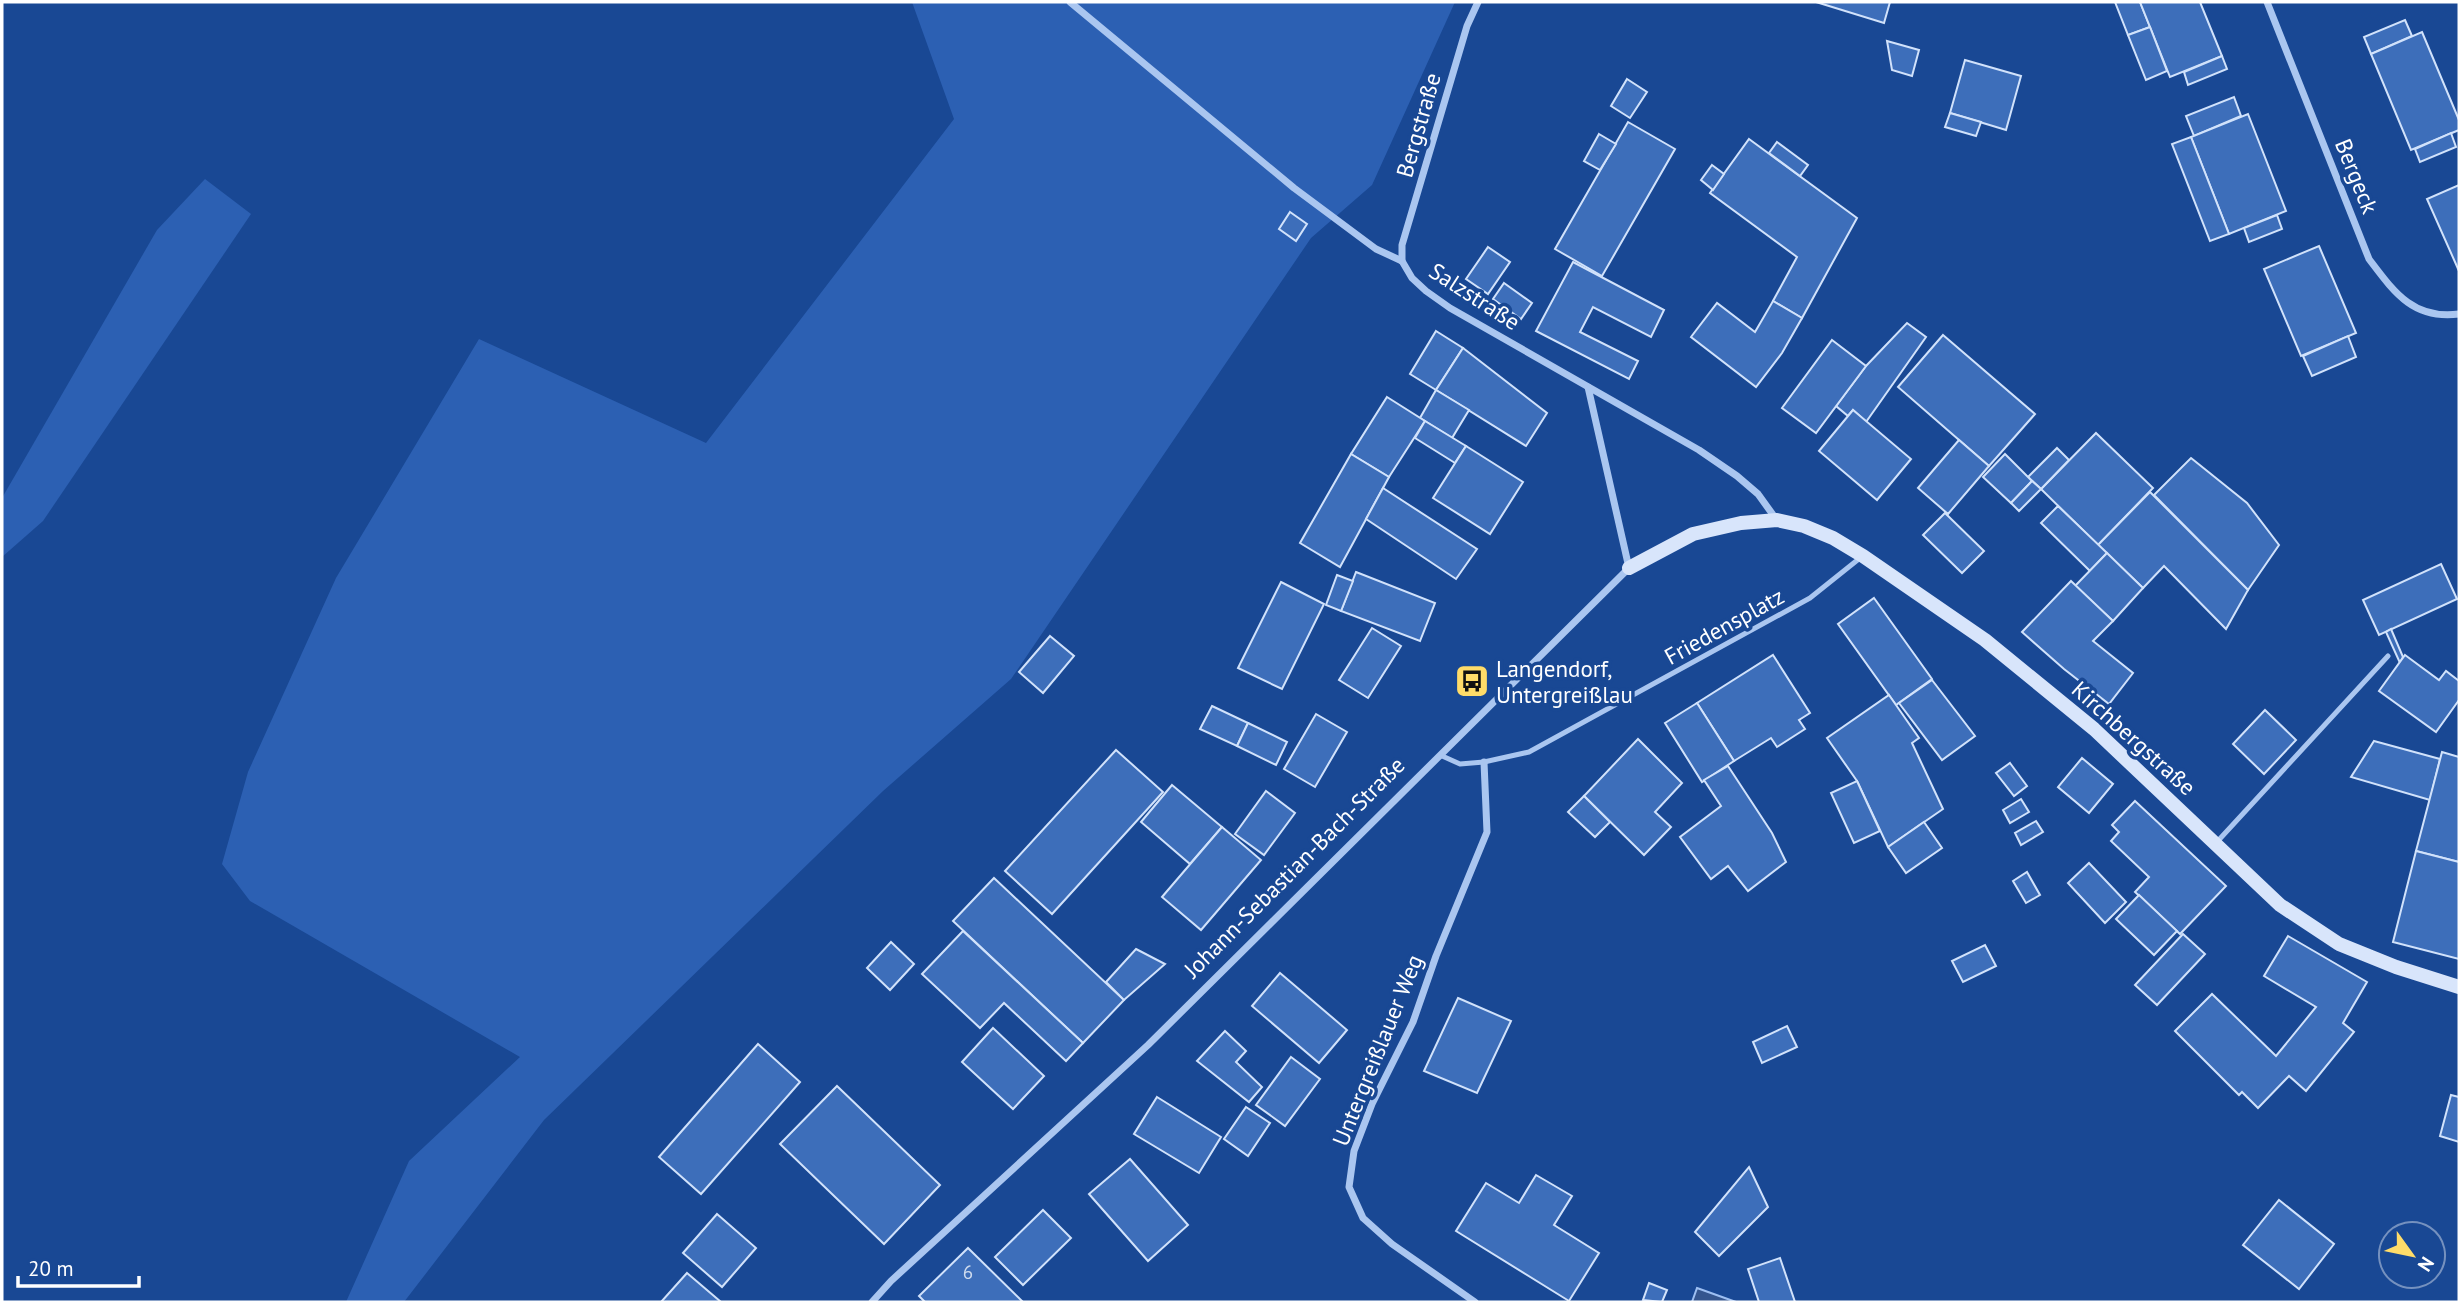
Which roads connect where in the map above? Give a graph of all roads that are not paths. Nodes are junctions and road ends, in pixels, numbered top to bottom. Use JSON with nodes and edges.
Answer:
{"nodes":[{"id":1,"x":1070,"y":2,"type":"edge"},
{"id":2,"x":1478,"y":2,"type":"edge"},
{"id":3,"x":2267,"y":2,"type":"edge"},
{"id":4,"x":1402,"y":261,"type":"junction"},
{"id":5,"x":2459,"y":314,"type":"edge"},
{"id":6,"x":1588,"y":387,"type":"junction"},
{"id":7,"x":1777,"y":520,"type":"junction"},
{"id":8,"x":1863,"y":556,"type":"junction"},
{"id":9,"x":1629,"y":568,"type":"junction"},
{"id":10,"x":2388,"y":656,"type":"dead end"},
{"id":11,"x":1439,"y":754,"type":"junction"},
{"id":12,"x":1484,"y":762,"type":"junction"},
{"id":13,"x":2216,"y":843,"type":"junction"},
{"id":14,"x":2459,"y":987,"type":"edge"},
{"id":15,"x":872,"y":1302,"type":"edge"},
{"id":16,"x":1475,"y":1302,"type":"edge"}],
"edges":[{"from":1,"to":4,"type":"street","name":"Salzstraße"},
{"from":2,"to":4,"type":"street","name":"Bergstraße"},
{"from":3,"to":5,"type":"street","name":"Bergeck"},
{"from":4,"to":6,"type":"street","name":"Salzstraße"},
{"from":6,"to":7,"type":"street","name":"Salzstraße"},
{"from":6,"to":9,"type":"street"},
{"from":7,"to":8,"type":"street","name":"Kirchbergstraße"},
{"from":7,"to":9,"type":"street","name":"Johann-Sebastian-Bach-Straße"},
{"from":8,"to":12,"type":"lane","name":"Friedensplatz"},
{"from":8,"to":13,"type":"street","name":"Kirchbergstraße"},
{"from":9,"to":11,"type":"street","name":"Johann-Sebastian-Bach-Straße"},
{"from":10,"to":13,"type":"lane"},
{"from":11,"to":12,"type":"lane","name":"Friedensplatz"},
{"from":11,"to":15,"type":"street","name":"Johann-Sebastian-Bach-Straße"},
{"from":12,"to":16,"type":"street","name":"Untergreißlauer Weg"},
{"from":13,"to":14,"type":"street","name":"Kirchbergstraße"}]}
